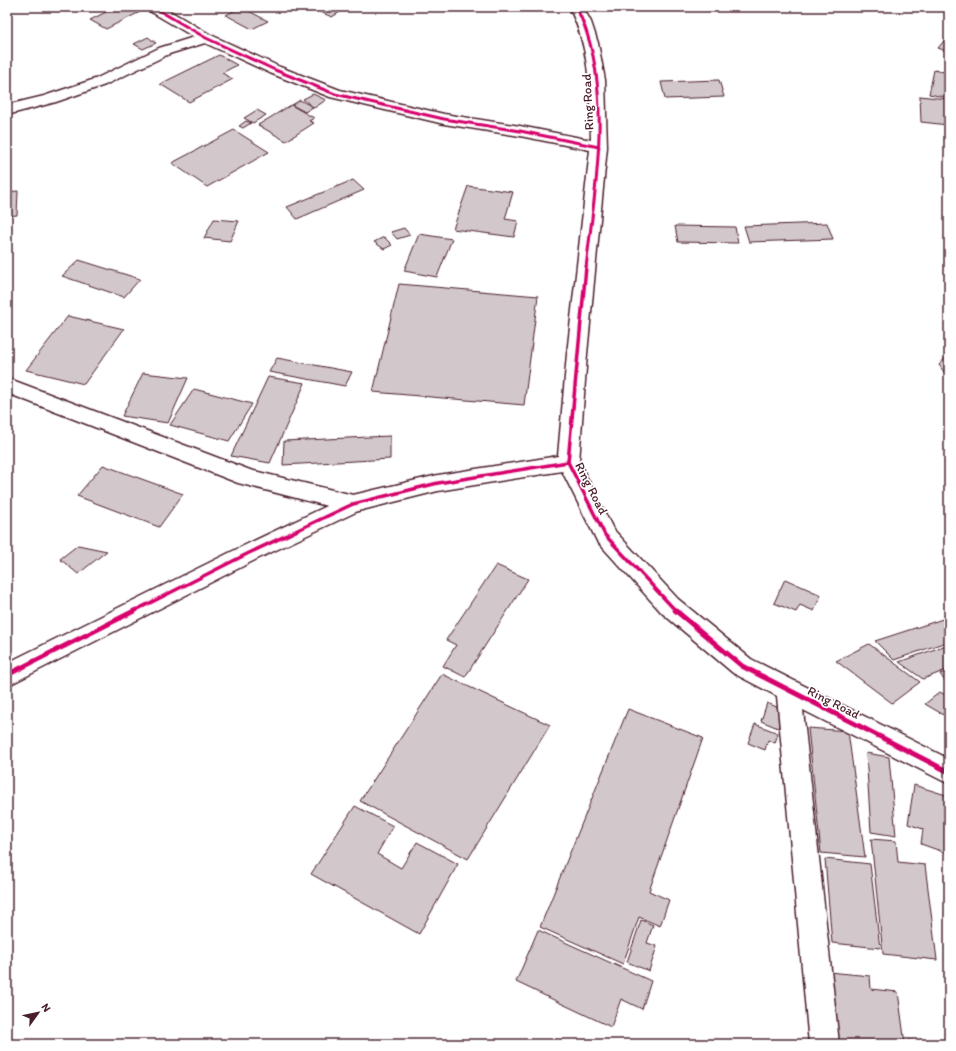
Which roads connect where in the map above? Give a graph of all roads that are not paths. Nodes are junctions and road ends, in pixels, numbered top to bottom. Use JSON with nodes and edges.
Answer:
{"nodes":[{"id":1,"x":153,"y":7,"type":"edge"},
{"id":2,"x":576,"y":7,"type":"edge"},
{"id":3,"x":206,"y":38,"type":"junction"},
{"id":4,"x":7,"y":110,"type":"edge"},
{"id":5,"x":599,"y":147,"type":"junction"},
{"id":6,"x":7,"y":385,"type":"edge"},
{"id":7,"x":568,"y":462,"type":"junction"},
{"id":8,"x":353,"y":504,"type":"junction"},
{"id":9,"x":7,"y":675,"type":"edge"},
{"id":10,"x":789,"y":690,"type":"junction"},
{"id":11,"x":949,"y":772,"type":"edge"},
{"id":12,"x":824,"y":1044,"type":"edge"}],
"edges":[{"from":1,"to":3,"type":"street"},
{"from":2,"to":5,"type":"street","name":"Ring Road"},
{"from":3,"to":4,"type":"street"},
{"from":3,"to":5,"type":"street"},
{"from":5,"to":7,"type":"street","name":"Ring Road"},
{"from":6,"to":8,"type":"street"},
{"from":7,"to":8,"type":"street"},
{"from":7,"to":10,"type":"street","name":"Ring Road"},
{"from":8,"to":9,"type":"street"},
{"from":10,"to":11,"type":"street","name":"Ring Road"},
{"from":10,"to":12,"type":"street"}]}
